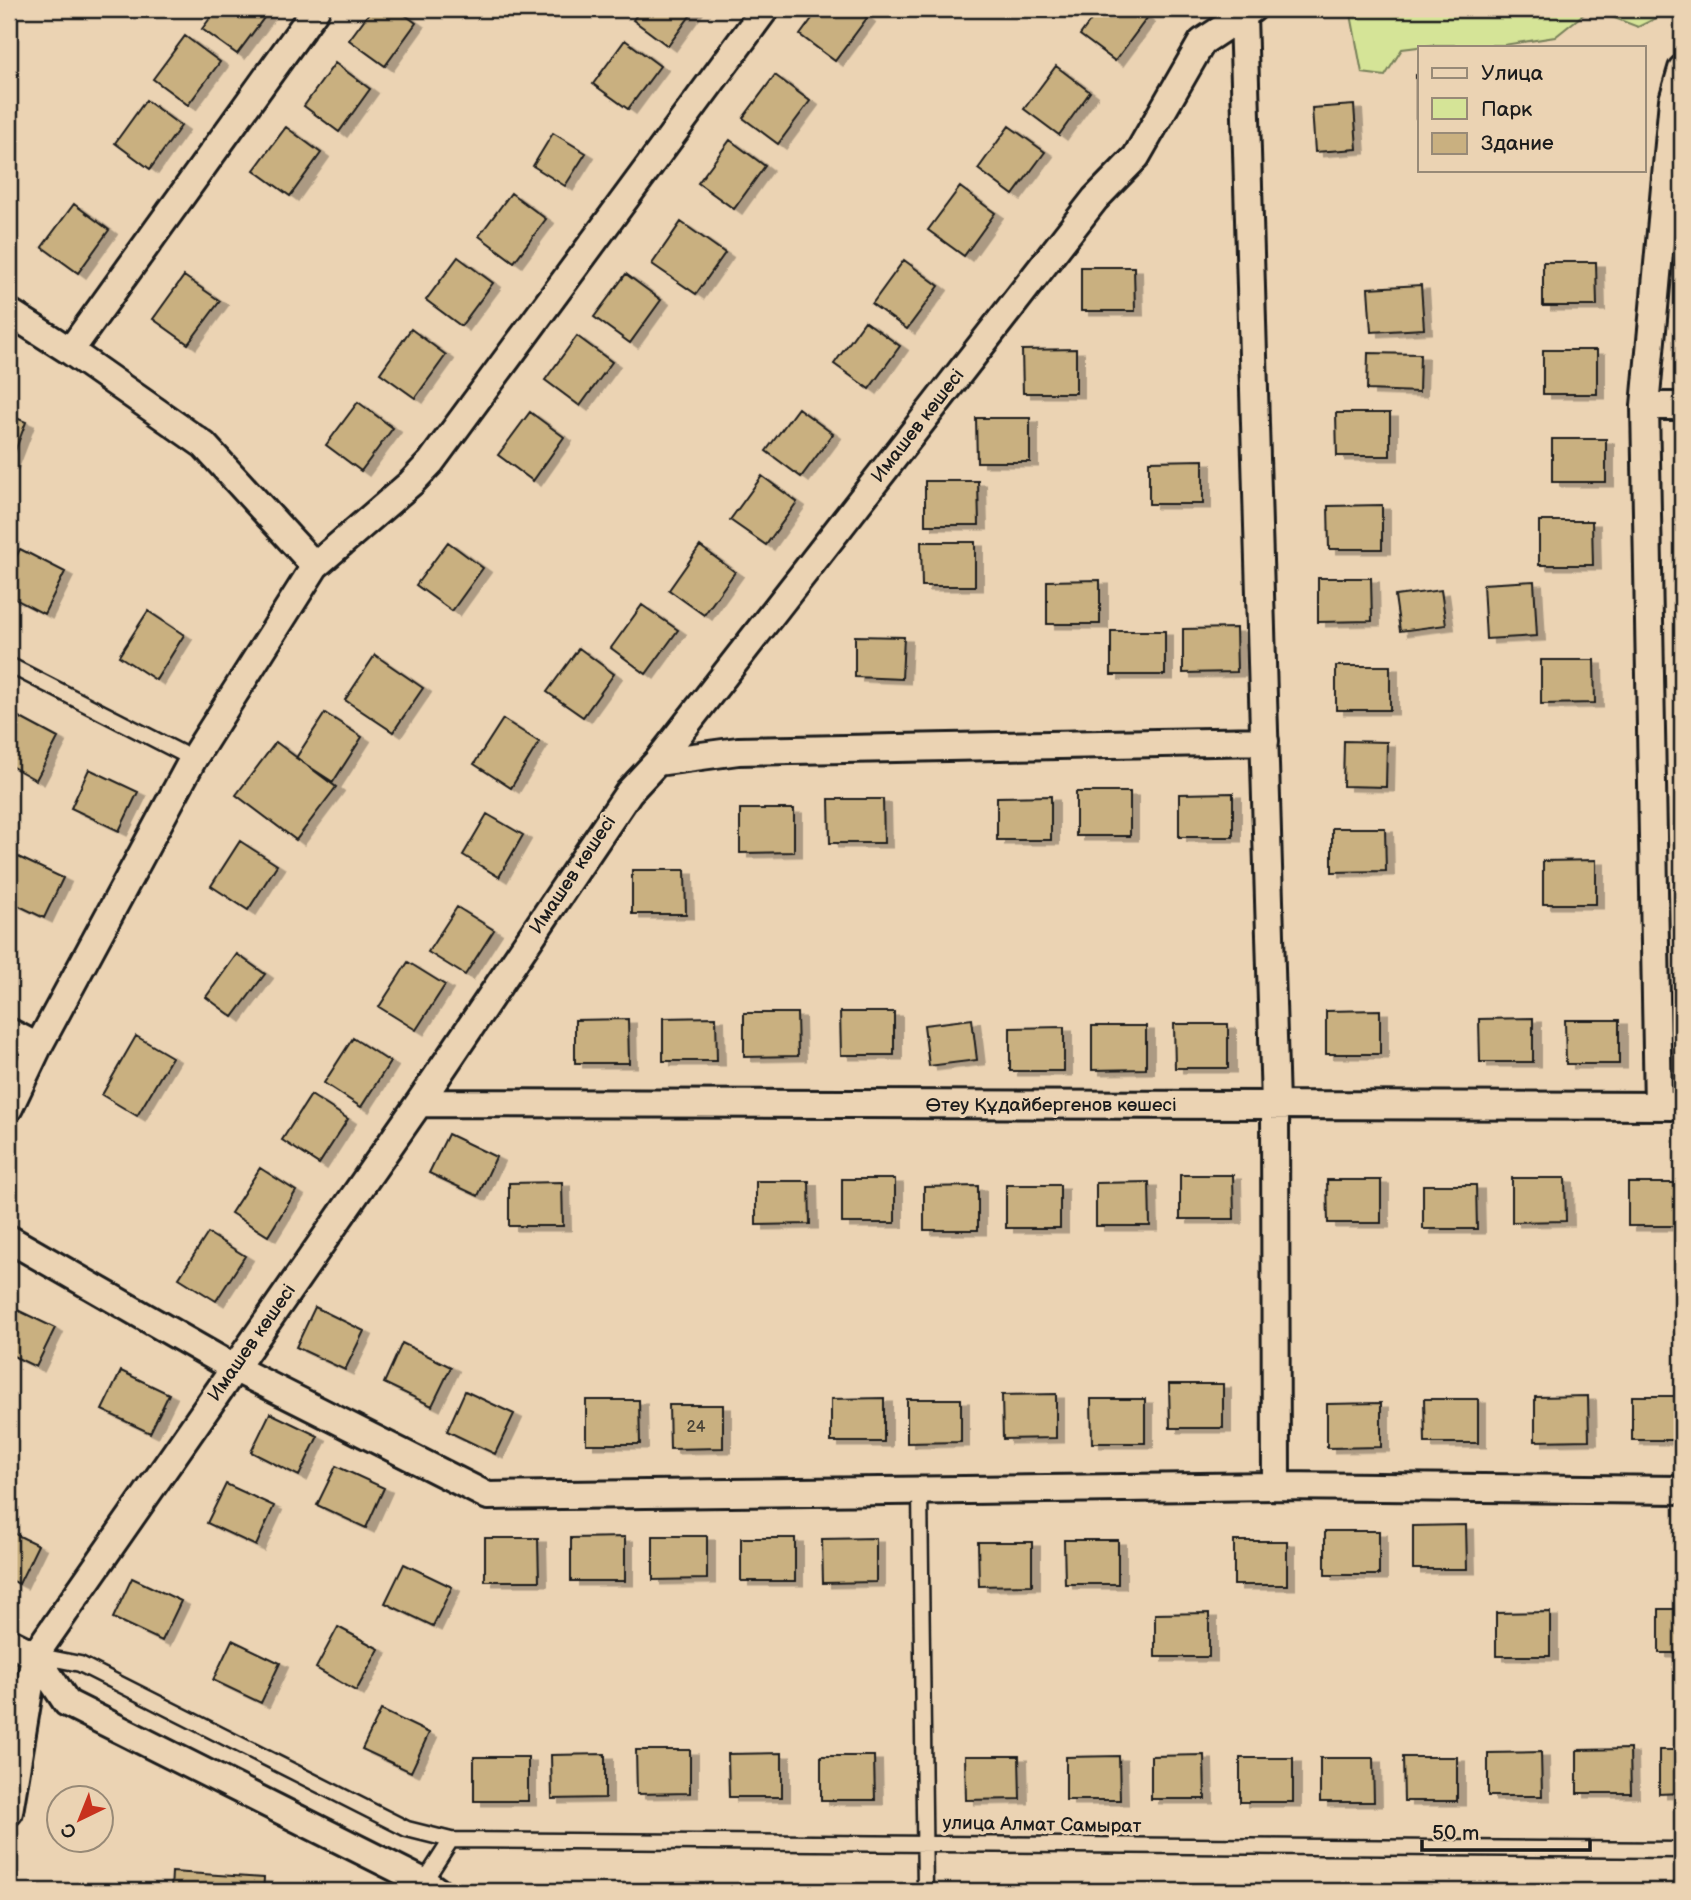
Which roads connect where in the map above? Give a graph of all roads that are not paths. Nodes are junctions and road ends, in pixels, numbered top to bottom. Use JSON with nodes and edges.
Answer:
{"nodes":[{"id":1,"x":316,"y":9,"type":"edge"},
{"id":2,"x":765,"y":9,"type":"edge"},
{"id":3,"x":1248,"y":12,"type":"edge"},
{"id":4,"x":1682,"y":69,"type":"edge"},
{"id":5,"x":9,"y":312,"type":"edge"},
{"id":6,"x":71,"y":351,"type":"junction"},
{"id":7,"x":1682,"y":405,"type":"edge"},
{"id":8,"x":1645,"y":406,"type":"junction"},
{"id":9,"x":315,"y":566,"type":"junction"},
{"id":10,"x":9,"y":665,"type":"edge"},
{"id":11,"x":1265,"y":741,"type":"junction"},
{"id":12,"x":193,"y":759,"type":"junction"},
{"id":13,"x":657,"y":762,"type":"junction"},
{"id":14,"x":9,"y":1032,"type":"edge"},
{"id":15,"x":38,"y":1047,"type":"junction"},
{"id":16,"x":419,"y":1103,"type":"junction"},
{"id":17,"x":1275,"y":1105,"type":"junction"},
{"id":18,"x":1670,"y":1106,"type":"edge"},
{"id":19,"x":9,"y":1108,"type":"edge"},
{"id":20,"x":9,"y":1239,"type":"edge"},
{"id":21,"x":234,"y":1368,"type":"junction"},
{"id":22,"x":1276,"y":1486,"type":"junction"},
{"id":23,"x":1682,"y":1490,"type":"edge"},
{"id":24,"x":920,"y":1491,"type":"junction"},
{"id":25,"x":9,"y":1642,"type":"edge"},
{"id":26,"x":35,"y":1655,"type":"junction"},
{"id":27,"x":9,"y":1812,"type":"edge"},
{"id":28,"x":451,"y":1840,"type":"junction"},
{"id":29,"x":925,"y":1843,"type":"junction"},
{"id":30,"x":1682,"y":1850,"type":"edge"},
{"id":31,"x":430,"y":1887,"type":"edge"},
{"id":32,"x":925,"y":1891,"type":"edge"}],
"edges":[{"from":1,"to":6,"type":"street"},
{"from":2,"to":9,"type":"street"},
{"from":3,"to":11,"type":"street"},
{"from":3,"to":13,"type":"street","name":"Имашев көшесі"},
{"from":4,"to":8,"type":"street"},
{"from":5,"to":6,"type":"street"},
{"from":6,"to":9,"type":"street"},
{"from":7,"to":8,"type":"street"},
{"from":8,"to":18,"type":"street"},
{"from":9,"to":12,"type":"street"},
{"from":10,"to":12,"type":"lane"},
{"from":11,"to":13,"type":"street"},
{"from":11,"to":17,"type":"street"},
{"from":12,"to":15,"type":"street"},
{"from":13,"to":16,"type":"street","name":"Имашев көшесі"},
{"from":14,"to":15,"type":"street"},
{"from":15,"to":19,"type":"street"},
{"from":16,"to":17,"type":"street","name":"Өтеу Құдайбергенов көшесі"},
{"from":16,"to":21,"type":"street","name":"Имашев көшесі"},
{"from":17,"to":18,"type":"street","name":"Өтеу Құдайбергенов көшесі"},
{"from":17,"to":22,"type":"street"},
{"from":20,"to":21,"type":"street"},
{"from":21,"to":24,"type":"street"},
{"from":21,"to":26,"type":"street","name":"Имашев көшесі"},
{"from":22,"to":23,"type":"street"},
{"from":22,"to":24,"type":"street"},
{"from":24,"to":29,"type":"lane"},
{"from":25,"to":26,"type":"street"},
{"from":26,"to":27,"type":"street","name":"Имашев көшесі"},
{"from":26,"to":28,"type":"lane","name":"улица Алмат Самырат"},
{"from":26,"to":31,"type":"street"},
{"from":28,"to":29,"type":"lane","name":"улица Алмат Самырат"},
{"from":28,"to":31,"type":"lane"},
{"from":29,"to":30,"type":"lane","name":"улица Алмат Самырат"},
{"from":29,"to":32,"type":"lane"}]}
